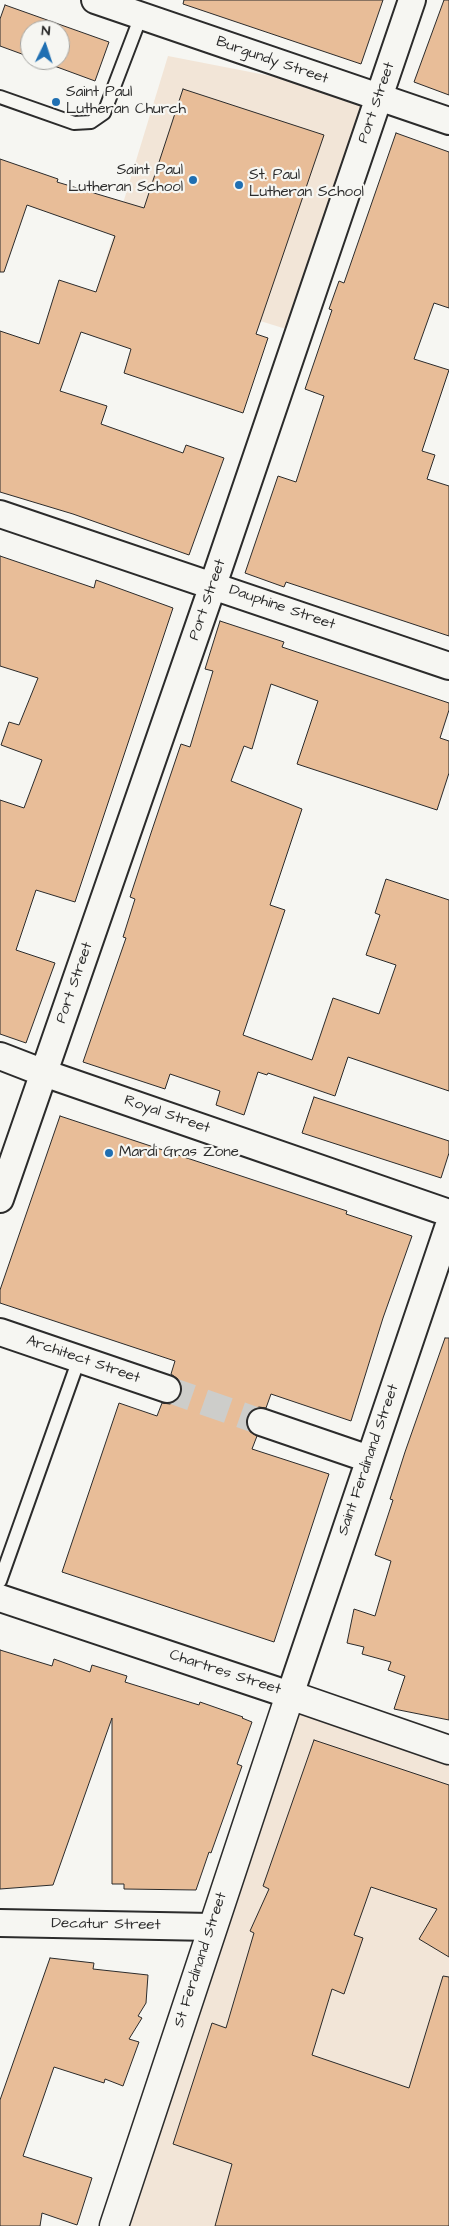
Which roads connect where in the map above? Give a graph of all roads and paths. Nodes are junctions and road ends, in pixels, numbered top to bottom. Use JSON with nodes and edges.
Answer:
{"nodes":[{"id":1,"x":95,"y":0,"type":"edge"},
{"id":2,"x":412,"y":0,"type":"edge"},
{"id":3,"x":141,"y":16,"type":"junction"},
{"id":4,"x":0,"y":97,"type":"edge"},
{"id":5,"x":379,"y":97,"type":"junction"},
{"id":6,"x":449,"y":121,"type":"edge"},
{"id":7,"x":0,"y":514,"type":"edge"},
{"id":8,"x":213,"y":585,"type":"junction"},
{"id":9,"x":449,"y":666,"type":"edge"},
{"id":10,"x":0,"y":1056,"type":"edge"},
{"id":11,"x":44,"y":1073,"type":"junction"},
{"id":12,"x":0,"y":1198,"type":"edge"},
{"id":13,"x":449,"y":1213,"type":"edge"},
{"id":14,"x":449,"y":1225,"type":"edge"},
{"id":15,"x":0,"y":1332,"type":"edge"},
{"id":16,"x":79,"y":1359,"type":"junction"},
{"id":17,"x":166,"y":1389,"type":"tunnel mouth"},
{"id":18,"x":261,"y":1422,"type":"tunnel mouth"},
{"id":19,"x":369,"y":1459,"type":"junction"},
{"id":20,"x":0,"y":1581,"type":"edge"},
{"id":21,"x":0,"y":1598,"type":"edge"},
{"id":22,"x":290,"y":1695,"type":"junction"},
{"id":23,"x":449,"y":1750,"type":"edge"},
{"id":24,"x":0,"y":1923,"type":"edge"},
{"id":25,"x":212,"y":1927,"type":"junction"},
{"id":26,"x":114,"y":2226,"type":"edge"}],
"edges":[{"from":1,"to":3,"type":"street","name":"Burgundy Street"},
{"from":2,"to":5,"type":"street","name":"Port Street"},
{"from":3,"to":4,"type":"lane"},
{"from":3,"to":5,"type":"street","name":"Burgundy Street"},
{"from":5,"to":6,"type":"street","name":"Burgundy Street"},
{"from":5,"to":8,"type":"street","name":"Port Street"},
{"from":7,"to":8,"type":"street","name":"Dauphine Street"},
{"from":8,"to":9,"type":"street","name":"Dauphine Street"},
{"from":8,"to":11,"type":"street","name":"Port Street"},
{"from":10,"to":11,"type":"street","name":"Royal Street"},
{"from":11,"to":12,"type":"street","name":"Port Street"},
{"from":11,"to":13,"type":"street","name":"Royal Street"},
{"from":14,"to":19,"type":"street","name":"Saint Ferdinand Street"},
{"from":15,"to":16,"type":"street","name":"Architect Street"},
{"from":16,"to":17,"type":"street","name":"Architect Street"},
{"from":16,"to":20,"type":"lane"},
{"from":18,"to":19,"type":"street"},
{"from":19,"to":22,"type":"street","name":"Saint Ferdinand Street"},
{"from":21,"to":22,"type":"street","name":"Chartres Street"},
{"from":22,"to":23,"type":"street","name":"Chartres Street"},
{"from":22,"to":25,"type":"street","name":"St Ferdinand Street"},
{"from":24,"to":25,"type":"street","name":"Decatur Street"},
{"from":25,"to":26,"type":"street","name":"St Ferdinand Street"}]}
